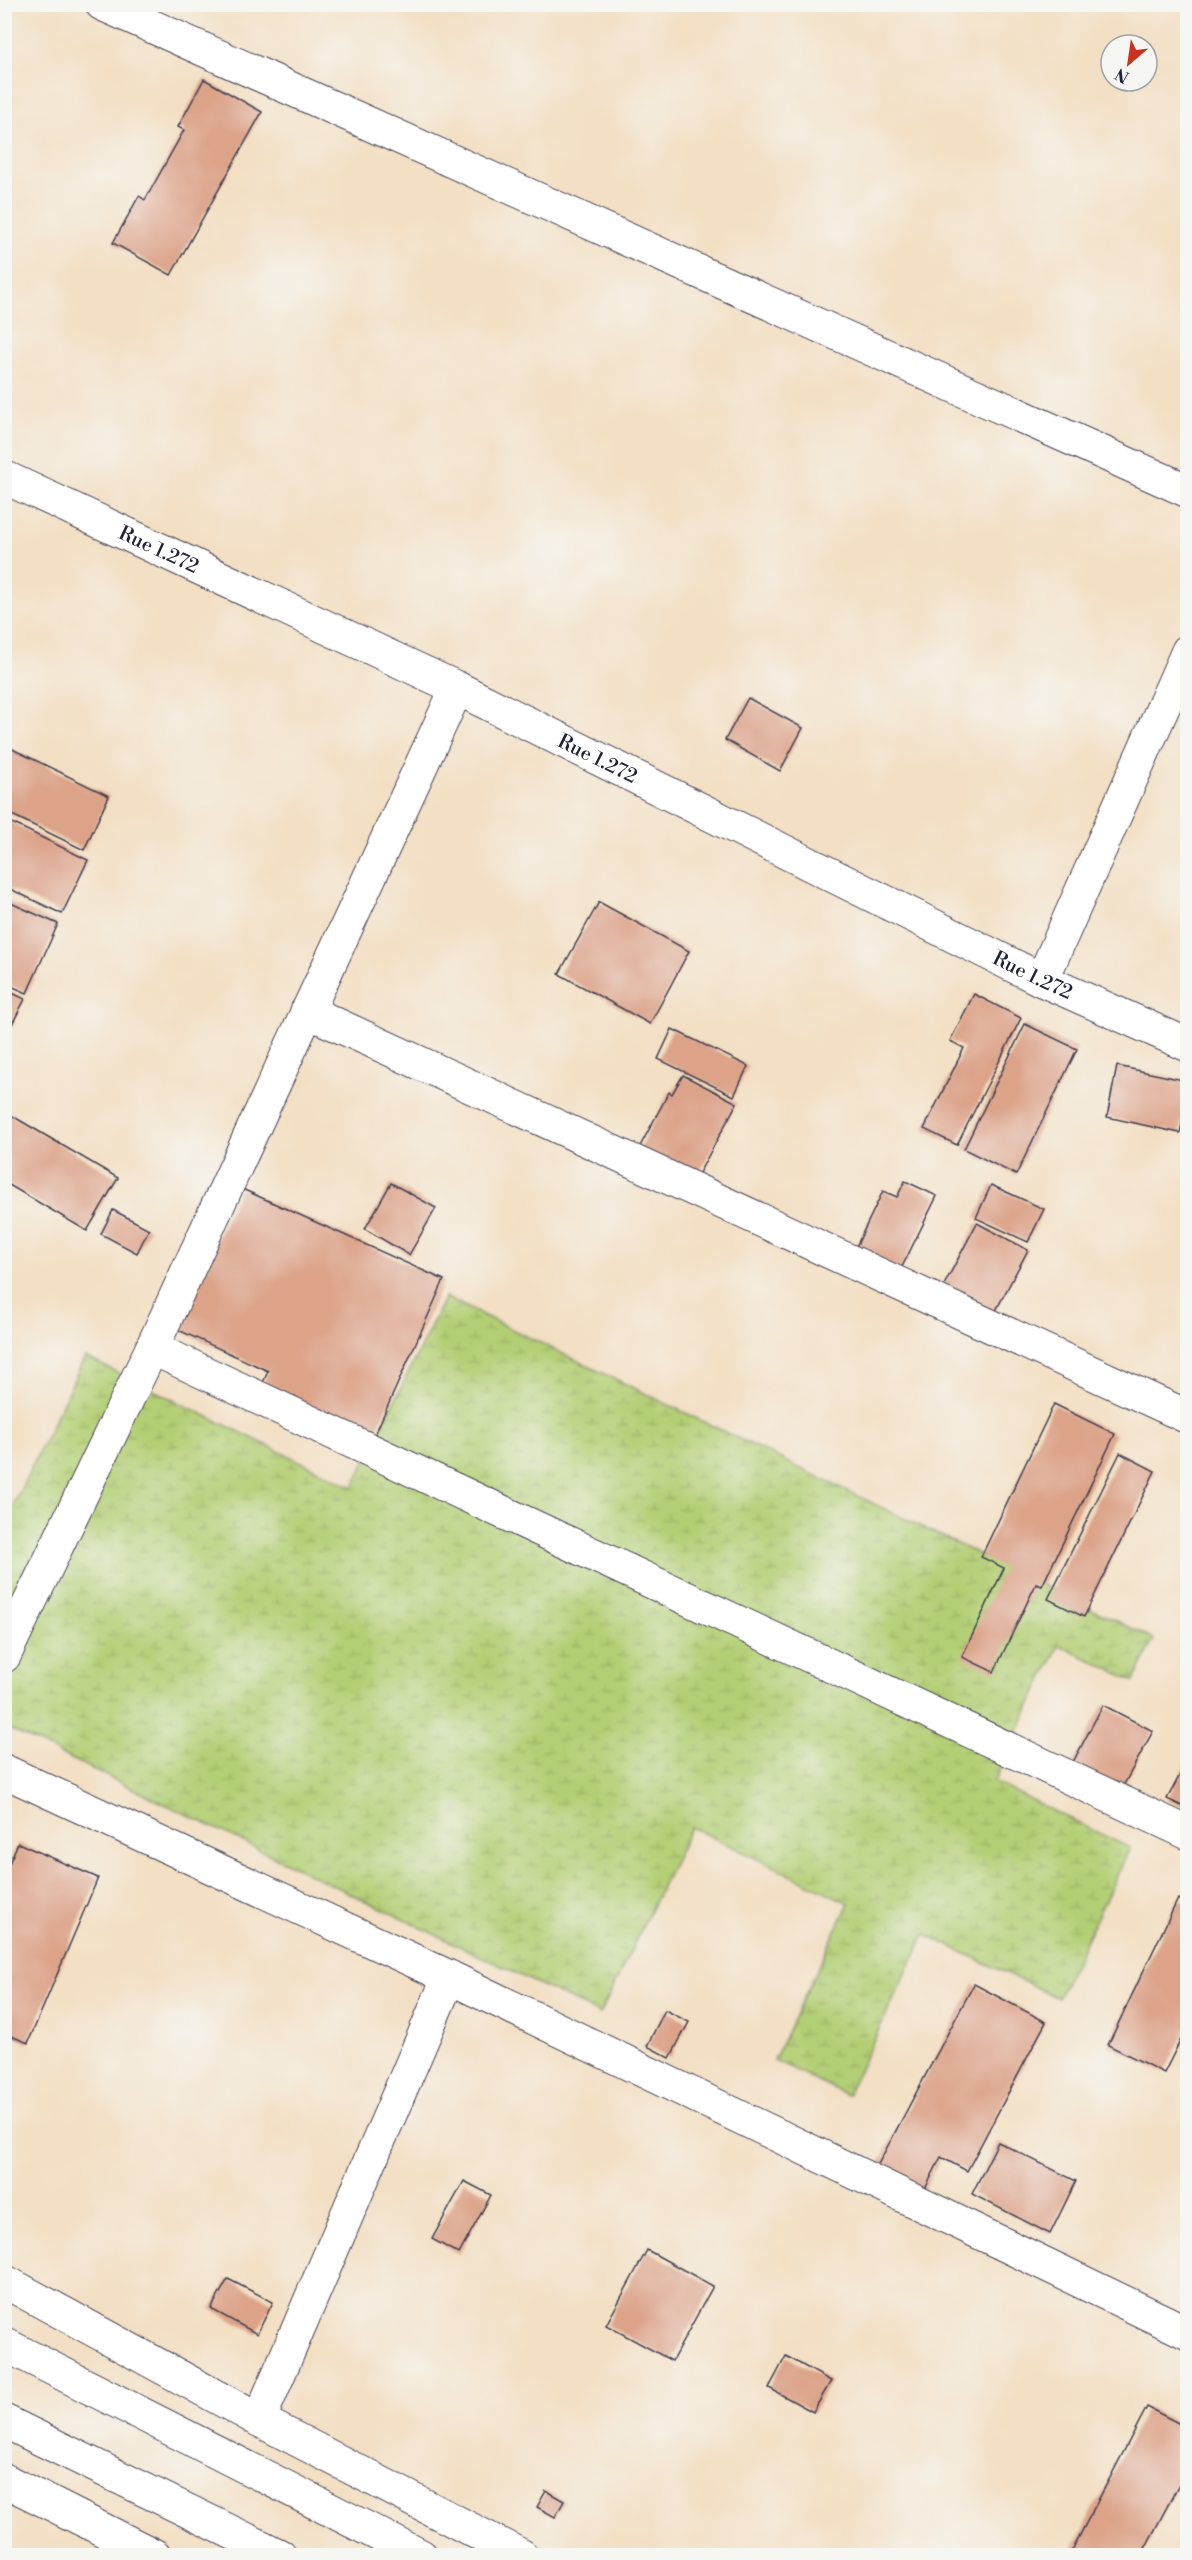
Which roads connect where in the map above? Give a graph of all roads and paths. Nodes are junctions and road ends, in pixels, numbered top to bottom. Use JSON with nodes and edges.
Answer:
{"nodes":[{"id":1,"x":102,"y":4,"type":"edge"},
{"id":2,"x":5,"y":477,"type":"edge"},
{"id":3,"x":1188,"y":491,"type":"edge"},
{"id":4,"x":1188,"y":651,"type":"edge"},
{"id":5,"x":457,"y":688,"type":"junction"},
{"id":6,"x":1042,"y":980,"type":"junction"},
{"id":7,"x":307,"y":1011,"type":"junction"},
{"id":8,"x":1188,"y":1045,"type":"edge"},
{"id":9,"x":152,"y":1348,"type":"junction"},
{"id":10,"x":1188,"y":1417,"type":"edge"},
{"id":11,"x":4,"y":1656,"type":"edge"},
{"id":12,"x":4,"y":1771,"type":"edge"},
{"id":13,"x":1188,"y":1833,"type":"edge"},
{"id":14,"x":449,"y":1977,"type":"junction"},
{"id":15,"x":4,"y":2281,"type":"edge"},
{"id":16,"x":1188,"y":2333,"type":"edge"},
{"id":17,"x":4,"y":2344,"type":"edge"},
{"id":18,"x":259,"y":2420,"type":"junction"},
{"id":19,"x":4,"y":2421,"type":"edge"},
{"id":20,"x":4,"y":2480,"type":"edge"},
{"id":21,"x":155,"y":2556,"type":"edge"},
{"id":22,"x":280,"y":2556,"type":"edge"},
{"id":23,"x":421,"y":2556,"type":"edge"},
{"id":24,"x":522,"y":2556,"type":"edge"}],
"edges":[{"from":1,"to":3,"type":"street"},
{"from":2,"to":5,"type":"street","name":"Rue 1.272"},
{"from":4,"to":6,"type":"street"},
{"from":5,"to":6,"type":"street","name":"Rue 1.272"},
{"from":5,"to":7,"type":"street"},
{"from":6,"to":8,"type":"street","name":"Rue 1.272"},
{"from":7,"to":9,"type":"street"},
{"from":7,"to":10,"type":"street"},
{"from":9,"to":11,"type":"street"},
{"from":9,"to":13,"type":"street"},
{"from":12,"to":14,"type":"street"},
{"from":14,"to":16,"type":"street"},
{"from":14,"to":18,"type":"street"},
{"from":15,"to":18,"type":"street"},
{"from":17,"to":23,"type":"street"},
{"from":18,"to":24,"type":"street"},
{"from":19,"to":22,"type":"street"},
{"from":20,"to":21,"type":"street"}]}
